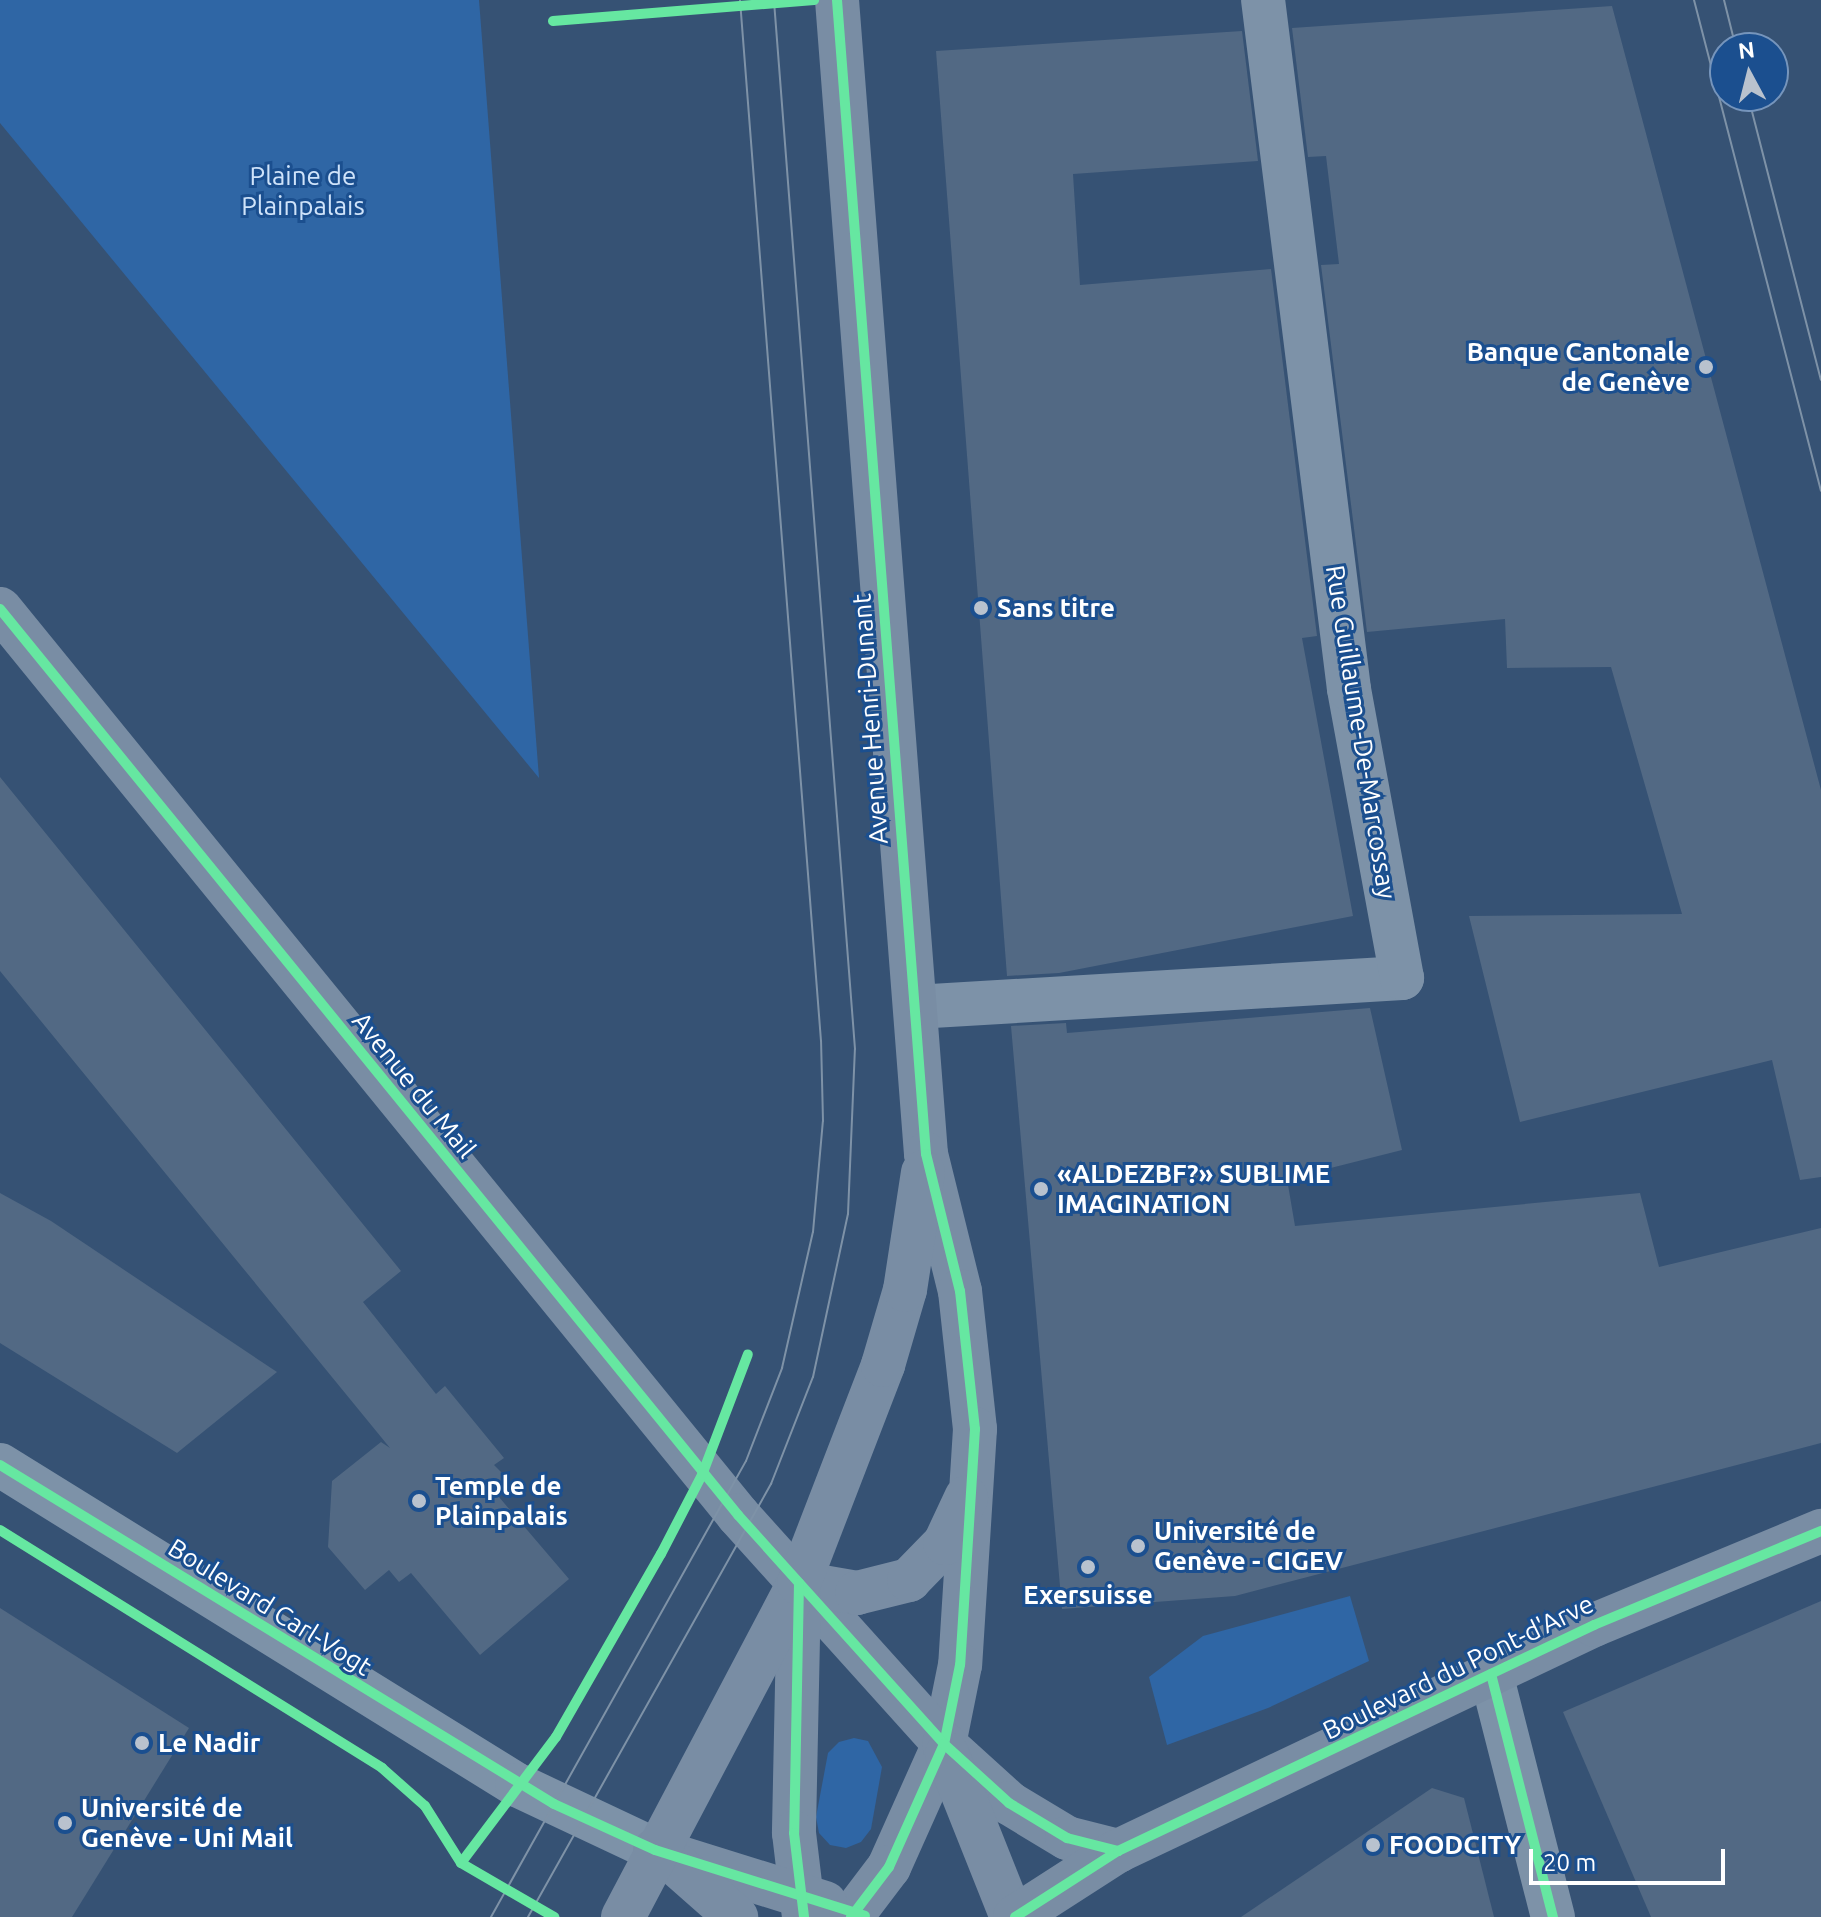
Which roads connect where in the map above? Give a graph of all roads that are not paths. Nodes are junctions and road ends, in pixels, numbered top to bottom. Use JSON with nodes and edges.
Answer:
{"nodes":[{"id":1,"x":837,"y":0,"type":"edge"},
{"id":2,"x":1263,"y":0,"type":"edge"},
{"id":3,"x":0,"y":609,"type":"edge"},
{"id":4,"x":915,"y":1007,"type":"junction"},
{"id":5,"x":926,"y":1154,"type":"junction"},
{"id":6,"x":0,"y":1465,"type":"edge"},
{"id":7,"x":974,"y":1480,"type":"junction"},
{"id":8,"x":1821,"y":1531,"type":"edge"},
{"id":9,"x":799,"y":1583,"type":"junction"},
{"id":10,"x":1491,"y":1674,"type":"junction"},
{"id":11,"x":944,"y":1744,"type":"junction"},
{"id":12,"x":655,"y":1850,"type":"junction"},
{"id":13,"x":1118,"y":1851,"type":"junction"},
{"id":14,"x":801,"y":1906,"type":"edge"},
{"id":15,"x":859,"y":1916,"type":"edge"},
{"id":16,"x":623,"y":1917,"type":"edge"},
{"id":17,"x":736,"y":1917,"type":"edge"},
{"id":18,"x":1014,"y":1917,"type":"edge"},
{"id":19,"x":1553,"y":1917,"type":"edge"}],
"edges":[{"from":1,"to":4,"type":"main road","name":"Avenue Henri-Dunant"},
{"from":2,"to":4,"type":"street","name":"Rue Guillaume-De-Marcossay"},
{"from":3,"to":9,"type":"main road","name":"Avenue du Mail"},
{"from":4,"to":5,"type":"main road","name":"Avenue Henri-Dunant"},
{"from":5,"to":7,"type":"main road","name":"Avenue Henri-Dunant"},
{"from":5,"to":9,"type":"main road","name":"Avenue Henri-Dunant"},
{"from":6,"to":12,"type":"street","name":"Boulevard Carl-Vogt"},
{"from":7,"to":9,"type":"main road"},
{"from":7,"to":11,"type":"main road","name":"Avenue Henri-Dunant"},
{"from":8,"to":10,"type":"main road","name":"Boulevard du Pont-d'Arve"},
{"from":9,"to":11,"type":"main road","name":"Avenue du Mail"},
{"from":9,"to":12,"type":"main road"},
{"from":9,"to":14,"type":"main road"},
{"from":10,"to":13,"type":"main road","name":"Boulevard du Pont-d'Arve"},
{"from":10,"to":19,"type":"street"},
{"from":11,"to":13,"type":"main road"},
{"from":11,"to":15,"type":"main road","name":"Avenue Henri-Dunant"},
{"from":11,"to":18,"type":"main road"},
{"from":12,"to":14,"type":"main road"},
{"from":12,"to":16,"type":"main road"},
{"from":12,"to":17,"type":"main road"},
{"from":13,"to":18,"type":"main road","name":"Boulevard du Pont-d'Arve"},
{"from":14,"to":15,"type":"main road"}]}
